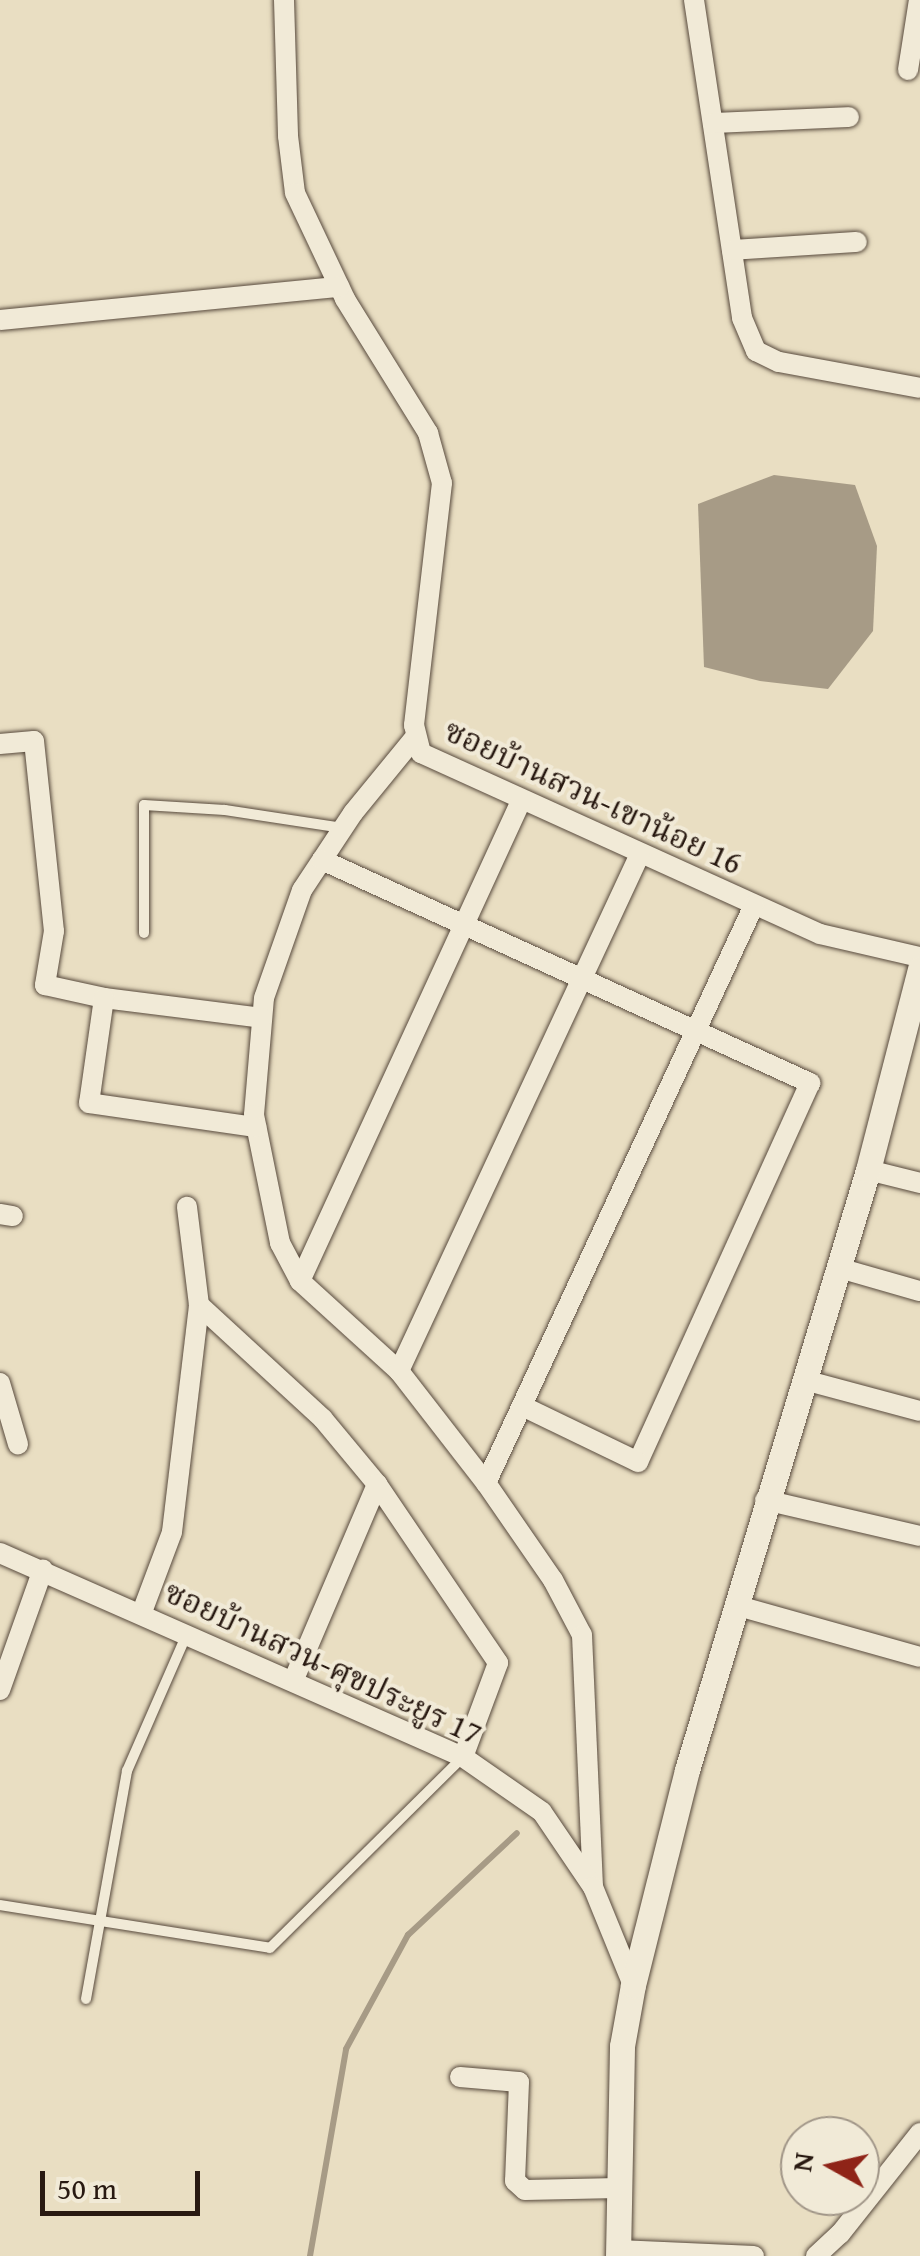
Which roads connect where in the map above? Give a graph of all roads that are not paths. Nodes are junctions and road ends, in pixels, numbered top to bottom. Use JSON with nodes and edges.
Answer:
{"nodes":[{"id":1,"x":284,"y":0,"type":"edge"},
{"id":2,"x":694,"y":0,"type":"edge"},
{"id":3,"x":920,"y":0,"type":"edge"},
{"id":4,"x":908,"y":70,"type":"dead end"},
{"id":5,"x":849,"y":117,"type":"dead end"},
{"id":6,"x":713,"y":123,"type":"junction"},
{"id":7,"x":857,"y":242,"type":"dead end"},
{"id":8,"x":732,"y":250,"type":"junction"},
{"id":9,"x":339,"y":288,"type":"junction"},
{"id":10,"x":0,"y":320,"type":"edge"},
{"id":11,"x":920,"y":388,"type":"edge"},
{"id":12,"x":416,"y":736,"type":"junction"},
{"id":13,"x":0,"y":744,"type":"edge"},
{"id":14,"x":521,"y":800,"type":"junction"},
{"id":15,"x":344,"y":828,"type":"junction"},
{"id":16,"x":640,"y":854,"type":"junction"},
{"id":17,"x":322,"y":860,"type":"junction"},
{"id":18,"x":754,"y":905,"type":"junction"},
{"id":19,"x":464,"y":924,"type":"junction"},
{"id":20,"x":144,"y":933,"type":"dead end"},
{"id":21,"x":920,"y":957,"type":"edge"},
{"id":22,"x":920,"y":970,"type":"edge"},
{"id":23,"x":582,"y":978,"type":"junction"},
{"id":24,"x":104,"y":998,"type":"junction"},
{"id":25,"x":262,"y":1018,"type":"junction"},
{"id":26,"x":696,"y":1031,"type":"junction"},
{"id":27,"x":910,"y":1049,"type":"edge"},
{"id":28,"x":256,"y":1127,"type":"junction"},
{"id":29,"x":868,"y":1170,"type":"junction"},
{"id":30,"x":920,"y":1182,"type":"edge"},
{"id":31,"x":187,"y":1207,"type":"dead end"},
{"id":32,"x":838,"y":1268,"type":"junction"},
{"id":33,"x":300,"y":1281,"type":"junction"},
{"id":34,"x":920,"y":1291,"type":"edge"},
{"id":35,"x":199,"y":1305,"type":"junction"},
{"id":36,"x":399,"y":1371,"type":"junction"},
{"id":37,"x":804,"y":1380,"type":"junction"},
{"id":38,"x":0,"y":1382,"type":"edge"},
{"id":39,"x":522,"y":1406,"type":"junction"},
{"id":40,"x":920,"y":1411,"type":"edge"},
{"id":41,"x":18,"y":1444,"type":"dead end"},
{"id":42,"x":378,"y":1484,"type":"junction"},
{"id":43,"x":486,"y":1484,"type":"junction"},
{"id":44,"x":766,"y":1500,"type":"junction"},
{"id":45,"x":920,"y":1536,"type":"edge"},
{"id":46,"x":0,"y":1554,"type":"edge"},
{"id":47,"x":43,"y":1569,"type":"junction"},
{"id":48,"x":735,"y":1605,"type":"junction"},
{"id":49,"x":142,"y":1612,"type":"junction"},
{"id":50,"x":187,"y":1632,"type":"junction"},
{"id":51,"x":920,"y":1657,"type":"edge"},
{"id":52,"x":294,"y":1679,"type":"junction"},
{"id":53,"x":0,"y":1690,"type":"edge"},
{"id":54,"x":463,"y":1757,"type":"junction"},
{"id":55,"x":593,"y":1887,"type":"junction"},
{"id":56,"x":0,"y":1905,"type":"edge"},
{"id":57,"x":100,"y":1921,"type":"junction"},
{"id":58,"x":633,"y":1985,"type":"junction"},
{"id":59,"x":86,"y":1999,"type":"dead end"},
{"id":60,"x":460,"y":2076,"type":"dead end"},
{"id":61,"x":920,"y":2133,"type":"edge"},
{"id":62,"x":618,"y":2188,"type":"junction"},
{"id":63,"x":618,"y":2253,"type":"edge"},
{"id":64,"x":754,"y":2256,"type":"edge"},
{"id":65,"x":816,"y":2256,"type":"edge"}],
"edges":[{"from":1,"to":9,"type":"street","name":"ซอยบ้านสวน-เขาน้อย 16"},
{"from":2,"to":6,"type":"street"},
{"from":3,"to":4,"type":"street"},
{"from":5,"to":6,"type":"street"},
{"from":6,"to":8,"type":"street"},
{"from":7,"to":8,"type":"street"},
{"from":8,"to":11,"type":"street"},
{"from":9,"to":10,"type":"street"},
{"from":9,"to":12,"type":"street","name":"ซอยบ้านสวน-เขาน้อย 16"},
{"from":12,"to":14,"type":"street","name":"ซอยบ้านสวน-เขาน้อย 16"},
{"from":12,"to":15,"type":"street"},
{"from":13,"to":24,"type":"street"},
{"from":14,"to":16,"type":"street","name":"ซอยบ้านสวน-เขาน้อย 16"},
{"from":14,"to":19,"type":"street"},
{"from":15,"to":17,"type":"street"},
{"from":15,"to":20,"type":"lane"},
{"from":16,"to":18,"type":"street","name":"ซอยบ้านสวน-เขาน้อย 16"},
{"from":16,"to":23,"type":"street"},
{"from":17,"to":19,"type":"street"},
{"from":17,"to":25,"type":"street"},
{"from":18,"to":21,"type":"street","name":"ซอยบ้านสวน-เขาน้อย 16"},
{"from":18,"to":26,"type":"street"},
{"from":19,"to":23,"type":"street"},
{"from":19,"to":33,"type":"street"},
{"from":22,"to":27,"type":"street"},
{"from":23,"to":26,"type":"street"},
{"from":23,"to":36,"type":"street"},
{"from":24,"to":25,"type":"street"},
{"from":24,"to":28,"type":"street"},
{"from":25,"to":28,"type":"street"},
{"from":26,"to":39,"type":"street"},
{"from":26,"to":39,"type":"street"},
{"from":27,"to":29,"type":"street"},
{"from":28,"to":33,"type":"street"},
{"from":29,"to":30,"type":"street"},
{"from":29,"to":32,"type":"street"},
{"from":31,"to":35,"type":"street"},
{"from":32,"to":34,"type":"street"},
{"from":32,"to":37,"type":"street"},
{"from":33,"to":36,"type":"street"},
{"from":35,"to":42,"type":"street"},
{"from":35,"to":49,"type":"street"},
{"from":36,"to":43,"type":"street"},
{"from":37,"to":40,"type":"street"},
{"from":37,"to":44,"type":"street"},
{"from":38,"to":41,"type":"street"},
{"from":39,"to":43,"type":"street"},
{"from":42,"to":52,"type":"street"},
{"from":42,"to":54,"type":"street"},
{"from":43,"to":55,"type":"street"},
{"from":44,"to":45,"type":"street"},
{"from":44,"to":48,"type":"street"},
{"from":46,"to":47,"type":"street","name":"ซอยบ้านสวน-ศุขประยูร 17"},
{"from":47,"to":49,"type":"street","name":"ซอยบ้านสวน-ศุขประยูร 17"},
{"from":47,"to":53,"type":"street"},
{"from":48,"to":51,"type":"street"},
{"from":48,"to":58,"type":"street"},
{"from":49,"to":50,"type":"street","name":"ซอยบ้านสวน-ศุขประยูร 17"},
{"from":50,"to":52,"type":"street","name":"ซอยบ้านสวน-ศุขประยูร 17"},
{"from":50,"to":57,"type":"lane"},
{"from":52,"to":54,"type":"street","name":"ซอยบ้านสวน-ศุขประยูร 17"},
{"from":54,"to":55,"type":"street","name":"ซอยบ้านสวน-ศุขประยูร 17"},
{"from":54,"to":57,"type":"lane"},
{"from":55,"to":58,"type":"street","name":"ซอยบ้านสวน-ศุขประยูร 17"},
{"from":56,"to":57,"type":"lane"},
{"from":57,"to":59,"type":"lane"},
{"from":58,"to":62,"type":"street"},
{"from":60,"to":62,"type":"street"},
{"from":61,"to":65,"type":"street"},
{"from":62,"to":63,"type":"street"},
{"from":63,"to":64,"type":"street"}]}
